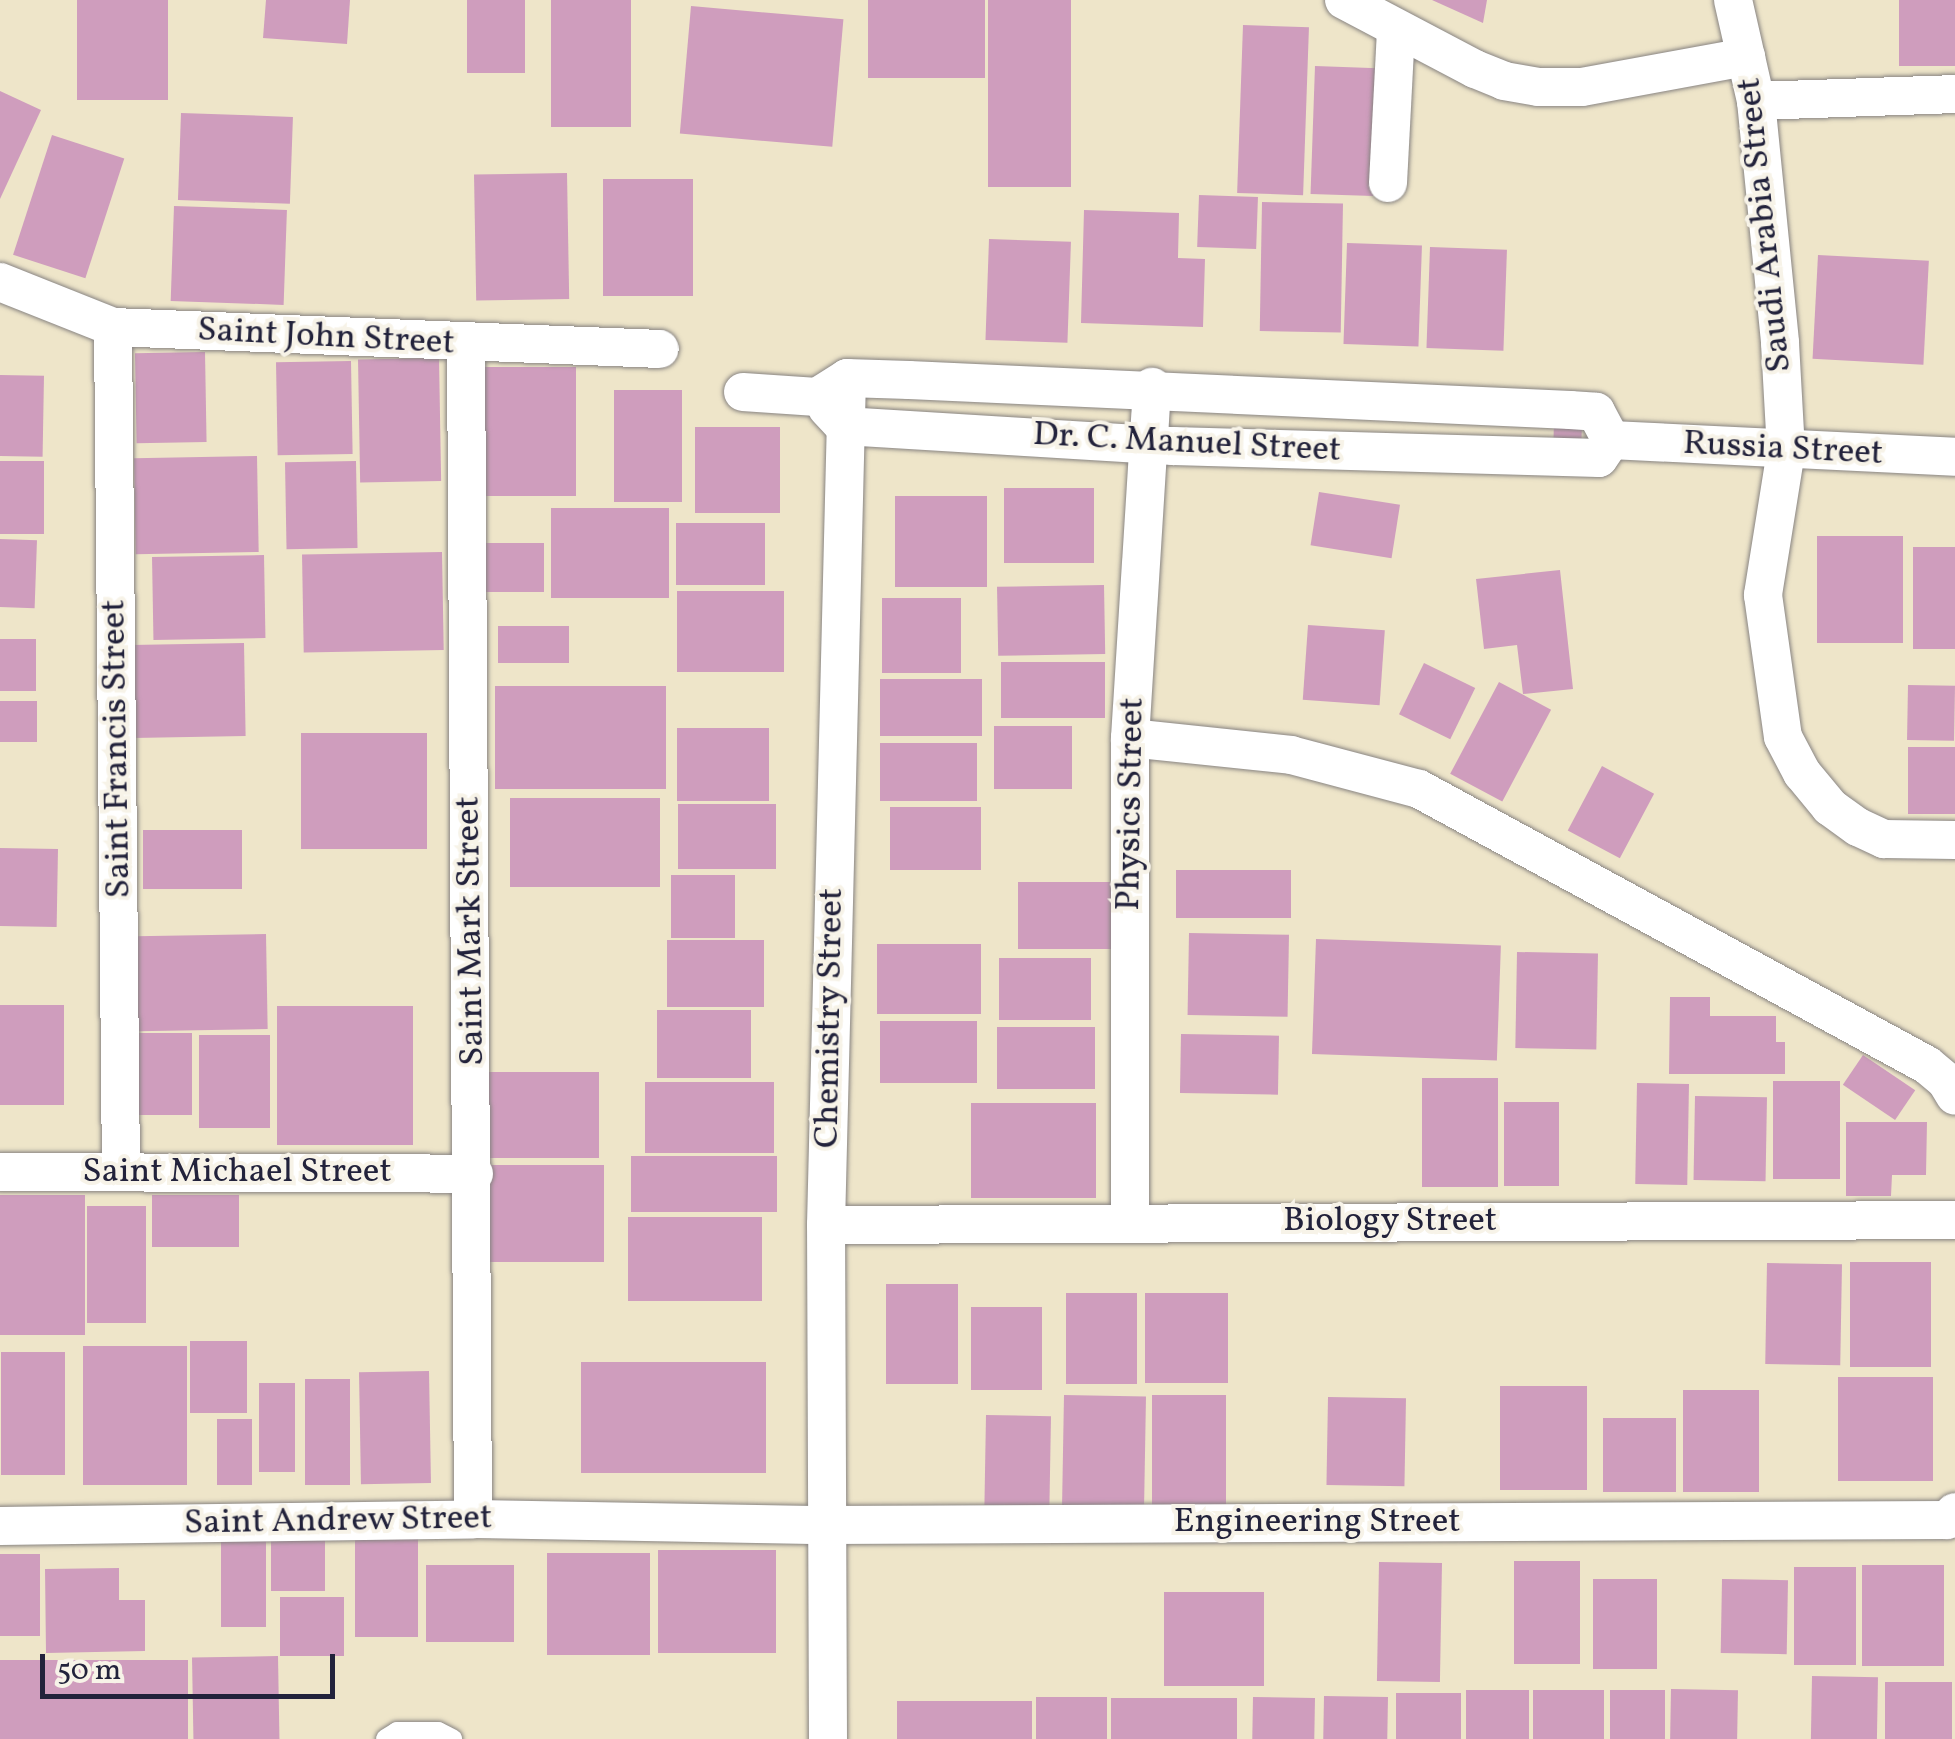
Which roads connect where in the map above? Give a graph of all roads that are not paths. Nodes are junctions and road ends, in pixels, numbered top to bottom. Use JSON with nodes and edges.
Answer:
{"nodes":[{"id":1,"x":1344,"y":0,"type":"edge"},
{"id":2,"x":1733,"y":0,"type":"edge"},
{"id":3,"x":1396,"y":29,"type":"junction"},
{"id":4,"x":1746,"y":57,"type":"junction"},
{"id":5,"x":1955,"y":94,"type":"edge"},
{"id":6,"x":1756,"y":100,"type":"junction"},
{"id":7,"x":1388,"y":184,"type":"dead end"},
{"id":8,"x":0,"y":282,"type":"edge"},
{"id":9,"x":113,"y":328,"type":"junction"},
{"id":10,"x":466,"y":344,"type":"junction"},
{"id":11,"x":660,"y":349,"type":"dead end"},
{"id":12,"x":1152,"y":387,"type":"junction"},
{"id":13,"x":832,"y":388,"type":"junction"},
{"id":14,"x":743,"y":392,"type":"dead end"},
{"id":15,"x":844,"y":426,"type":"junction"},
{"id":16,"x":1611,"y":440,"type":"junction"},
{"id":17,"x":1148,"y":443,"type":"junction"},
{"id":18,"x":1786,"y":451,"type":"junction"},
{"id":19,"x":1569,"y":457,"type":"joint"},
{"id":20,"x":1955,"y":457,"type":"edge"},
{"id":21,"x":1130,"y":738,"type":"junction"},
{"id":22,"x":1955,"y":840,"type":"edge"},
{"id":23,"x":1955,"y":1096,"type":"edge"},
{"id":24,"x":121,"y":1171,"type":"junction"},
{"id":25,"x":0,"y":1172,"type":"edge"},
{"id":26,"x":474,"y":1174,"type":"junction"},
{"id":27,"x":1955,"y":1220,"type":"edge"},
{"id":28,"x":1130,"y":1221,"type":"junction"},
{"id":29,"x":826,"y":1224,"type":"junction"},
{"id":30,"x":1955,"y":1512,"type":"edge"},
{"id":31,"x":473,"y":1519,"type":"junction"},
{"id":32,"x":675,"y":1522,"type":"joint"},
{"id":33,"x":828,"y":1525,"type":"junction"},
{"id":34,"x":0,"y":1526,"type":"edge"},
{"id":35,"x":386,"y":1739,"type":"edge"},
{"id":36,"x":452,"y":1739,"type":"edge"},
{"id":37,"x":828,"y":1739,"type":"edge"}],
"edges":[{"from":1,"to":3,"type":"street"},
{"from":2,"to":4,"type":"street","name":"Saudi Arabia Street"},
{"from":3,"to":4,"type":"street"},
{"from":3,"to":7,"type":"street"},
{"from":4,"to":6,"type":"street","name":"Saudi Arabia Street"},
{"from":5,"to":6,"type":"street"},
{"from":6,"to":18,"type":"street","name":"Saudi Arabia Street"},
{"from":8,"to":9,"type":"street","name":"Saint John Street"},
{"from":9,"to":10,"type":"street","name":"Saint John Street"},
{"from":9,"to":24,"type":"street","name":"Saint Francis Street"},
{"from":10,"to":11,"type":"street","name":"Saint John Street"},
{"from":10,"to":26,"type":"street","name":"Saint Mark Street"},
{"from":12,"to":13,"type":"street","name":"Dr. C. Manuel Street"},
{"from":12,"to":16,"type":"street","name":"Dr. C. Manuel Street"},
{"from":12,"to":17,"type":"street","name":"Physics Street"},
{"from":13,"to":14,"type":"street","name":"Dr. C. Manuel Street"},
{"from":13,"to":15,"type":"street","name":"Chemistry Street"},
{"from":15,"to":17,"type":"street","name":"Dr. C. Manuel Street"},
{"from":15,"to":29,"type":"street","name":"Chemistry Street"},
{"from":16,"to":18,"type":"street","name":"Russia Street"},
{"from":16,"to":19,"type":"street","name":"Russia Street"},
{"from":17,"to":19,"type":"street","name":"Dr. C. Manuel Street"},
{"from":17,"to":21,"type":"street","name":"Physics Street"},
{"from":18,"to":20,"type":"street","name":"Russia Street"},
{"from":18,"to":22,"type":"street","name":"Saudi Arabia Street"},
{"from":21,"to":23,"type":"street"},
{"from":21,"to":28,"type":"street","name":"Physics Street"},
{"from":24,"to":25,"type":"street","name":"Saint Michael Street"},
{"from":24,"to":26,"type":"street","name":"Saint Michael Street"},
{"from":26,"to":31,"type":"street","name":"Saint Mark Street"},
{"from":27,"to":28,"type":"street","name":"Biology Street"},
{"from":28,"to":29,"type":"street","name":"Biology Street"},
{"from":29,"to":33,"type":"street","name":"Chemistry Street"},
{"from":30,"to":33,"type":"street","name":"Engineering Street"},
{"from":31,"to":32,"type":"street","name":"Saint Andrew Street"},
{"from":31,"to":34,"type":"street","name":"Saint Andrew Street"},
{"from":32,"to":33,"type":"street","name":"Engineering Street"},
{"from":33,"to":37,"type":"street","name":"Chemistry Street"},
{"from":35,"to":36,"type":"lane"}]}
